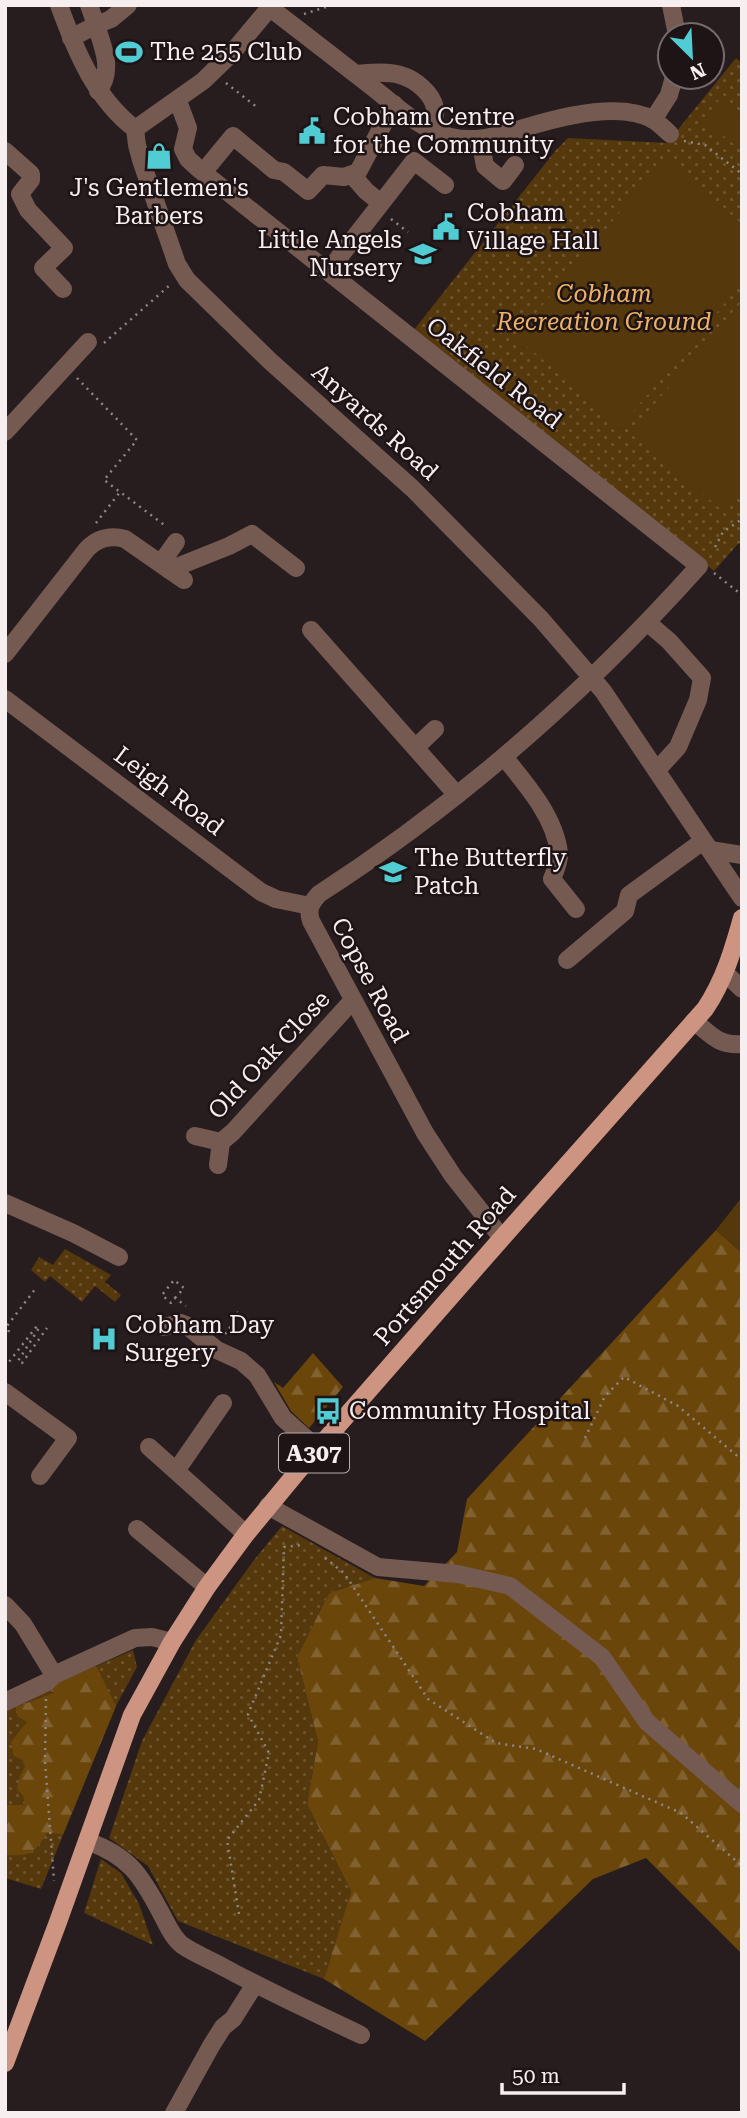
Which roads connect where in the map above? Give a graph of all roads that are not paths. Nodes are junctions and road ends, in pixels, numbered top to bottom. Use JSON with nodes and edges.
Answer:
{"nodes":[{"id":1,"x":59,"y":5,"type":"edge"},
{"id":2,"x":89,"y":5,"type":"edge"},
{"id":3,"x":128,"y":5,"type":"edge"},
{"id":4,"x":271,"y":7,"type":"edge"},
{"id":5,"x":96,"y":25,"type":"junction"},
{"id":6,"x":71,"y":38,"type":"junction"},
{"id":7,"x":356,"y":74,"type":"junction"},
{"id":8,"x":98,"y":91,"type":"junction"},
{"id":9,"x":670,"y":91,"type":"edge"},
{"id":10,"x":178,"y":101,"type":"junction"},
{"id":11,"x":394,"y":104,"type":"junction"},
{"id":12,"x":653,"y":120,"type":"junction"},
{"id":13,"x":135,"y":129,"type":"junction"},
{"id":14,"x":431,"y":130,"type":"junction"},
{"id":15,"x":670,"y":134,"type":"road end"},
{"id":16,"x":480,"y":139,"type":"junction"},
{"id":17,"x":5,"y":151,"type":"edge"},
{"id":18,"x":211,"y":163,"type":"dead end"},
{"id":19,"x":515,"y":165,"type":"dead end"},
{"id":20,"x":352,"y":175,"type":"junction"},
{"id":21,"x":445,"y":185,"type":"dead end"},
{"id":22,"x":379,"y":206,"type":"junction"},
{"id":23,"x":337,"y":260,"type":"dead end"},
{"id":24,"x":63,"y":289,"type":"dead end"},
{"id":25,"x":88,"y":342,"type":"road end"},
{"id":26,"x":5,"y":432,"type":"edge"},
{"id":27,"x":173,"y":536,"type":"road end"},
{"id":28,"x":296,"y":568,"type":"dead end"},
{"id":29,"x":171,"y":571,"type":"junction"},
{"id":30,"x":648,"y":623,"type":"junction"},
{"id":31,"x":311,"y":631,"type":"dead end"},
{"id":32,"x":5,"y":654,"type":"edge"},
{"id":33,"x":592,"y":678,"type":"junction"},
{"id":34,"x":5,"y":699,"type":"edge"},
{"id":35,"x":435,"y":729,"type":"dead end"},
{"id":36,"x":416,"y":747,"type":"junction"},
{"id":37,"x":504,"y":757,"type":"junction"},
{"id":38,"x":657,"y":770,"type":"junction"},
{"id":39,"x":457,"y":795,"type":"junction"},
{"id":40,"x":707,"y":846,"type":"junction"},
{"id":41,"x":742,"y":855,"type":"edge"},
{"id":42,"x":742,"y":898,"type":"edge"},
{"id":43,"x":310,"y":906,"type":"junction"},
{"id":44,"x":576,"y":909,"type":"dead end"},
{"id":45,"x":742,"y":918,"type":"edge"},
{"id":46,"x":737,"y":951,"type":"edge"},
{"id":47,"x":567,"y":960,"type":"dead end"},
{"id":48,"x":725,"y":973,"type":"junction"},
{"id":49,"x":742,"y":989,"type":"edge"},
{"id":50,"x":354,"y":1000,"type":"junction"},
{"id":51,"x":694,"y":1021,"type":"junction"},
{"id":52,"x":742,"y":1044,"type":"edge"},
{"id":53,"x":195,"y":1136,"type":"dead end"},
{"id":54,"x":221,"y":1142,"type":"junction"},
{"id":55,"x":218,"y":1165,"type":"dead end"},
{"id":56,"x":9,"y":1205,"type":"edge"},
{"id":57,"x":502,"y":1238,"type":"junction"},
{"id":58,"x":119,"y":1257,"type":"dead end"},
{"id":59,"x":164,"y":1327,"type":"dead end"},
{"id":60,"x":5,"y":1392,"type":"edge"},
{"id":61,"x":223,"y":1403,"type":"dead end"},
{"id":62,"x":149,"y":1447,"type":"dead end"},
{"id":63,"x":318,"y":1449,"type":"junction"},
{"id":64,"x":176,"y":1471,"type":"junction"},
{"id":65,"x":40,"y":1476,"type":"dead end"},
{"id":66,"x":268,"y":1506,"type":"junction"},
{"id":67,"x":136,"y":1528,"type":"dead end"},
{"id":68,"x":246,"y":1534,"type":"junction"},
{"id":69,"x":207,"y":1587,"type":"junction"},
{"id":70,"x":5,"y":1605,"type":"edge"},
{"id":71,"x":172,"y":1642,"type":"junction"},
{"id":72,"x":50,"y":1679,"type":"junction"},
{"id":73,"x":5,"y":1702,"type":"edge"},
{"id":74,"x":742,"y":1804,"type":"edge"},
{"id":75,"x":87,"y":1841,"type":"junction"},
{"id":76,"x":255,"y":1984,"type":"junction"},
{"id":77,"x":360,"y":2035,"type":"dead end"},
{"id":78,"x":5,"y":2063,"type":"edge"},
{"id":79,"x":174,"y":2113,"type":"edge"}],
"edges":[{"from":1,"to":6,"type":"street"},
{"from":2,"to":5,"type":"street"},
{"from":3,"to":5,"type":"street"},
{"from":4,"to":7,"type":"street"},
{"from":4,"to":10,"type":"street"},
{"from":5,"to":6,"type":"street"},
{"from":5,"to":8,"type":"street"},
{"from":6,"to":8,"type":"street"},
{"from":7,"to":11,"type":"street"},
{"from":7,"to":14,"type":"street"},
{"from":8,"to":13,"type":"street"},
{"from":9,"to":12,"type":"street"},
{"from":10,"to":13,"type":"street"},
{"from":10,"to":30,"type":"street","name":"Oakfield Road"},
{"from":11,"to":14,"type":"street"},
{"from":11,"to":20,"type":"street"},
{"from":12,"to":15,"type":"street"},
{"from":12,"to":16,"type":"street"},
{"from":13,"to":33,"type":"street","name":"Anyards Road"},
{"from":14,"to":16,"type":"street"},
{"from":16,"to":19,"type":"street"},
{"from":17,"to":24,"type":"street"},
{"from":18,"to":20,"type":"street"},
{"from":20,"to":22,"type":"street"},
{"from":21,"to":22,"type":"street"},
{"from":22,"to":23,"type":"street"},
{"from":25,"to":26,"type":"street"},
{"from":27,"to":29,"type":"street"},
{"from":28,"to":29,"type":"street"},
{"from":29,"to":32,"type":"street"},
{"from":30,"to":33,"type":"street"},
{"from":30,"to":38,"type":"street"},
{"from":31,"to":36,"type":"street"},
{"from":33,"to":37,"type":"street","name":"Copse Road"},
{"from":33,"to":38,"type":"street","name":"Anyards Road"},
{"from":34,"to":43,"type":"street","name":"Leigh Road"},
{"from":35,"to":36,"type":"street"},
{"from":36,"to":39,"type":"street"},
{"from":37,"to":39,"type":"street","name":"Copse Road"},
{"from":37,"to":44,"type":"street"},
{"from":38,"to":40,"type":"street","name":"Anyards Road"},
{"from":39,"to":43,"type":"street","name":"Copse Road"},
{"from":40,"to":41,"type":"street"},
{"from":40,"to":42,"type":"street","name":"Anyards Road"},
{"from":40,"to":47,"type":"street"},
{"from":43,"to":50,"type":"street","name":"Copse Road"},
{"from":45,"to":46,"type":"main road","name":"Portsmouth Road","number":"A307"},
{"from":46,"to":48,"type":"main road","name":"Portsmouth Road","number":"A307"},
{"from":48,"to":49,"type":"street"},
{"from":48,"to":51,"type":"main road","name":"Portsmouth Road","number":"A307"},
{"from":50,"to":54,"type":"street","name":"Old Oak Close"},
{"from":50,"to":57,"type":"street","name":"Copse Road"},
{"from":51,"to":52,"type":"street"},
{"from":51,"to":57,"type":"main road","name":"Portsmouth Road","number":"A307"},
{"from":53,"to":54,"type":"street","name":"Old Oak Close"},
{"from":54,"to":55,"type":"street","name":"Old Oak Close"},
{"from":56,"to":58,"type":"street"},
{"from":57,"to":63,"type":"main road","name":"Portsmouth Road","number":"A307"},
{"from":59,"to":63,"type":"street"},
{"from":60,"to":65,"type":"street"},
{"from":61,"to":64,"type":"street"},
{"from":62,"to":64,"type":"street"},
{"from":63,"to":66,"type":"main road","name":"Portsmouth Road","number":"A307"},
{"from":64,"to":68,"type":"street"},
{"from":66,"to":68,"type":"main road","name":"Portsmouth Road","number":"A307"},
{"from":66,"to":74,"type":"street"},
{"from":67,"to":69,"type":"street"},
{"from":68,"to":69,"type":"main road","name":"Portsmouth Road","number":"A307"},
{"from":69,"to":71,"type":"main road","name":"Portsmouth Road","number":"A307"},
{"from":70,"to":72,"type":"street"},
{"from":71,"to":72,"type":"street"},
{"from":71,"to":75,"type":"main road","name":"Portsmouth Road","number":"A307"},
{"from":72,"to":73,"type":"street"},
{"from":75,"to":76,"type":"street"},
{"from":75,"to":78,"type":"main road","name":"Portsmouth Road","number":"A307"},
{"from":76,"to":77,"type":"street"},
{"from":76,"to":79,"type":"street"}]}
